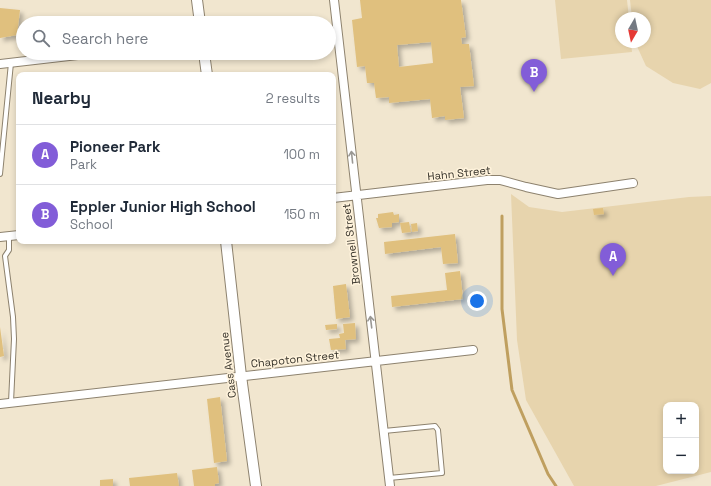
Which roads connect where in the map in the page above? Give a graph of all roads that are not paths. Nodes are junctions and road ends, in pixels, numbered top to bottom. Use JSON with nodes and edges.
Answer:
{"nodes":[{"id":1,"x":198,"y":0,"type":"edge"},
{"id":2,"x":334,"y":0,"type":"edge"},
{"id":3,"x":199,"y":16,"type":"edge"},
{"id":4,"x":333,"y":16,"type":"edge"},
{"id":5,"x":336,"y":48,"type":"edge"},
{"id":6,"x":36,"y":60,"type":"edge"},
{"id":7,"x":205,"y":60,"type":"edge"},
{"id":8,"x":11,"y":63,"type":"junction"},
{"id":9,"x":0,"y":64,"type":"edge"},
{"id":10,"x":206,"y":72,"type":"edge"},
{"id":11,"x":0,"y":174,"type":"edge"},
{"id":12,"x":633,"y":183,"type":"dead end"},
{"id":13,"x":356,"y":196,"type":"junction"},
{"id":14,"x":336,"y":198,"type":"edge"},
{"id":15,"x":16,"y":235,"type":"edge"},
{"id":16,"x":4,"y":236,"type":"edge"},
{"id":17,"x":226,"y":244,"type":"edge"},
{"id":18,"x":2,"y":257,"type":"edge"},
{"id":19,"x":473,"y":350,"type":"dead end"},
{"id":20,"x":376,"y":361,"type":"junction"},
{"id":21,"x":241,"y":376,"type":"junction"},
{"id":22,"x":11,"y":402,"type":"junction"},
{"id":23,"x":0,"y":404,"type":"edge"},
{"id":24,"x":383,"y":431,"type":"junction"},
{"id":25,"x":389,"y":482,"type":"edge"},
{"id":26,"x":256,"y":486,"type":"edge"}],
"edges":[{"from":1,"to":3,"type":"street"},
{"from":2,"to":4,"type":"street","name":"Brownell Street"},
{"from":13,"to":5,"type":"street","name":"Brownell Street","one_way":true},
{"from":6,"to":8,"type":"street"},
{"from":7,"to":10,"type":"street"},
{"from":8,"to":9,"type":"street"},
{"from":8,"to":11,"type":"lane"},
{"from":12,"to":13,"type":"street","name":"Hahn Street"},
{"from":13,"to":14,"type":"street","name":"Hahn Street"},
{"from":20,"to":13,"type":"street","name":"Brownell Street","one_way":true},
{"from":15,"to":16,"type":"street"},
{"from":16,"to":18,"type":"lane"},
{"from":17,"to":21,"type":"street","name":"Cass Avenue"},
{"from":18,"to":22,"type":"lane"},
{"from":19,"to":20,"type":"street","name":"Chapoton Street"},
{"from":20,"to":21,"type":"street","name":"Chapoton Street"},
{"from":20,"to":24,"type":"street","name":"Brownell Street"},
{"from":21,"to":22,"type":"street","name":"Chapoton Street"},
{"from":21,"to":26,"type":"street","name":"Cass Avenue"},
{"from":22,"to":23,"type":"street","name":"Chapoton Street"},
{"from":24,"to":25,"type":"street","name":"Brownell Street"},
{"from":24,"to":25,"type":"lane"}]}
